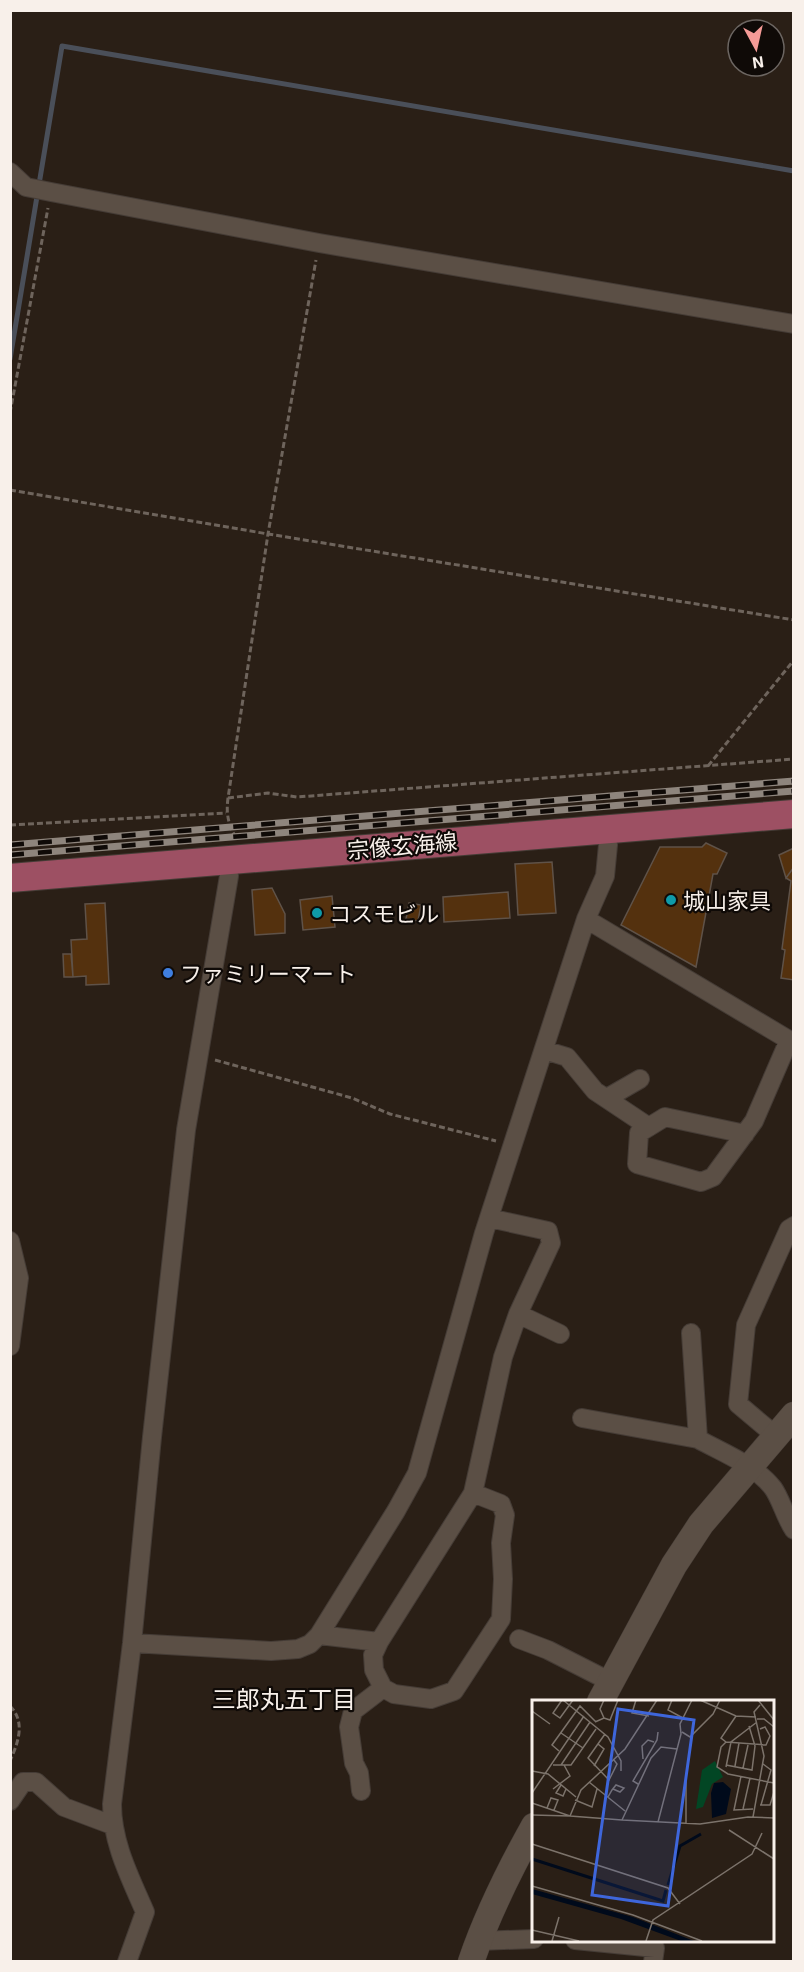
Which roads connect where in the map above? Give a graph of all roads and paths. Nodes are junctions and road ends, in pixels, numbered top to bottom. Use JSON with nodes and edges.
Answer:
{"nodes":[{"id":1,"x":10,"y":172,"type":"edge"},
{"id":2,"x":51,"y":192,"type":"junction"},
{"id":3,"x":319,"y":243,"type":"junction"},
{"id":4,"x":794,"y":324,"type":"edge"},
{"id":5,"x":10,"y":413,"type":"edge"},
{"id":6,"x":10,"y":490,"type":"edge"},
{"id":7,"x":268,"y":534,"type":"junction"},
{"id":8,"x":794,"y":620,"type":"edge"},
{"id":9,"x":794,"y":660,"type":"edge"},
{"id":10,"x":794,"y":759,"type":"edge"},
{"id":11,"x":708,"y":766,"type":"junction"},
{"id":12,"x":228,"y":798,"type":"junction"},
{"id":13,"x":226,"y":813,"type":"junction"},
{"id":14,"x":794,"y":814,"type":"edge"},
{"id":15,"x":10,"y":825,"type":"edge"},
{"id":16,"x":606,"y":828,"type":"junction"},
{"id":17,"x":236,"y":859,"type":"junction"},
{"id":18,"x":10,"y":878,"type":"edge"},
{"id":19,"x":586,"y":919,"type":"junction"},
{"id":20,"x":791,"y":1042,"type":"edge"},
{"id":21,"x":544,"y":1050,"type":"junction"},
{"id":22,"x":198,"y":1055,"type":"junction"},
{"id":23,"x":640,"y":1079,"type":"dead end"},
{"id":24,"x":607,"y":1098,"type":"junction"},
{"id":25,"x":649,"y":1127,"type":"junction"},
{"id":26,"x":745,"y":1134,"type":"junction"},
{"id":27,"x":513,"y":1145,"type":"junction"},
{"id":28,"x":489,"y":1218,"type":"junction"},
{"id":29,"x":794,"y":1227,"type":"edge"},
{"id":30,"x":10,"y":1241,"type":"edge"},
{"id":31,"x":518,"y":1314,"type":"junction"},
{"id":32,"x":691,"y":1333,"type":"dead end"},
{"id":33,"x":560,"y":1334,"type":"dead end"},
{"id":34,"x":10,"y":1346,"type":"edge"},
{"id":35,"x":794,"y":1415,"type":"edge"},
{"id":36,"x":582,"y":1418,"type":"dead end"},
{"id":37,"x":776,"y":1436,"type":"junction"},
{"id":38,"x":698,"y":1439,"type":"junction"},
{"id":39,"x":750,"y":1468,"type":"junction"},
{"id":40,"x":473,"y":1493,"type":"junction"},
{"id":41,"x":794,"y":1530,"type":"edge"},
{"id":42,"x":320,"y":1635,"type":"junction"},
{"id":43,"x":519,"y":1639,"type":"dead end"},
{"id":44,"x":379,"y":1642,"type":"junction"},
{"id":45,"x":132,"y":1643,"type":"junction"},
{"id":46,"x":383,"y":1688,"type":"junction"},
{"id":47,"x":606,"y":1692,"type":"edge"},
{"id":48,"x":10,"y":1706,"type":"edge"},
{"id":49,"x":10,"y":1761,"type":"edge"},
{"id":50,"x":361,"y":1791,"type":"dead end"},
{"id":51,"x":10,"y":1801,"type":"edge"},
{"id":52,"x":112,"y":1826,"type":"junction"},
{"id":53,"x":532,"y":1830,"type":"edge"},
{"id":54,"x":532,"y":1939,"type":"edge"},
{"id":55,"x":586,"y":1942,"type":"edge"},
{"id":56,"x":474,"y":1952,"type":"edge"},
{"id":57,"x":127,"y":1962,"type":"edge"},
{"id":58,"x":653,"y":1962,"type":"edge"}],
"edges":[{"from":1,"to":2,"type":"street"},
{"from":2,"to":3,"type":"street"},
{"from":2,"to":5,"type":"path"},
{"from":3,"to":4,"type":"street"},
{"from":3,"to":7,"type":"path"},
{"from":6,"to":7,"type":"path"},
{"from":7,"to":8,"type":"path"},
{"from":7,"to":12,"type":"path"},
{"from":9,"to":11,"type":"path"},
{"from":10,"to":11,"type":"path"},
{"from":11,"to":12,"type":"path"},
{"from":12,"to":13,"type":"path"},
{"from":13,"to":15,"type":"path"},
{"from":13,"to":17,"type":"path"},
{"from":14,"to":16,"type":"main road","name":"宗像玄海線"},
{"from":16,"to":17,"type":"main road","name":"宗像玄海線"},
{"from":16,"to":19,"type":"street"},
{"from":17,"to":18,"type":"main road","name":"宗像玄海線"},
{"from":17,"to":22,"type":"street"},
{"from":19,"to":20,"type":"street"},
{"from":19,"to":21,"type":"street"},
{"from":20,"to":26,"type":"street"},
{"from":21,"to":24,"type":"street"},
{"from":21,"to":27,"type":"street"},
{"from":22,"to":27,"type":"path"},
{"from":22,"to":45,"type":"street"},
{"from":23,"to":24,"type":"street"},
{"from":24,"to":25,"type":"street"},
{"from":25,"to":26,"type":"street"},
{"from":25,"to":26,"type":"street"},
{"from":27,"to":28,"type":"street"},
{"from":28,"to":31,"type":"street"},
{"from":28,"to":42,"type":"street"},
{"from":29,"to":37,"type":"street"},
{"from":30,"to":34,"type":"street"},
{"from":31,"to":33,"type":"street"},
{"from":31,"to":40,"type":"street"},
{"from":32,"to":38,"type":"street"},
{"from":35,"to":37,"type":"street"},
{"from":36,"to":38,"type":"street"},
{"from":37,"to":39,"type":"street"},
{"from":38,"to":39,"type":"street"},
{"from":39,"to":41,"type":"street"},
{"from":39,"to":47,"type":"street"},
{"from":40,"to":44,"type":"street"},
{"from":40,"to":46,"type":"street"},
{"from":42,"to":44,"type":"street"},
{"from":42,"to":45,"type":"street"},
{"from":43,"to":47,"type":"street"},
{"from":44,"to":46,"type":"street"},
{"from":45,"to":52,"type":"street"},
{"from":46,"to":50,"type":"street"},
{"from":48,"to":49,"type":"path"},
{"from":51,"to":52,"type":"street"},
{"from":52,"to":57,"type":"street"},
{"from":53,"to":56,"type":"street"},
{"from":54,"to":56,"type":"street"},
{"from":55,"to":58,"type":"street"}]}
